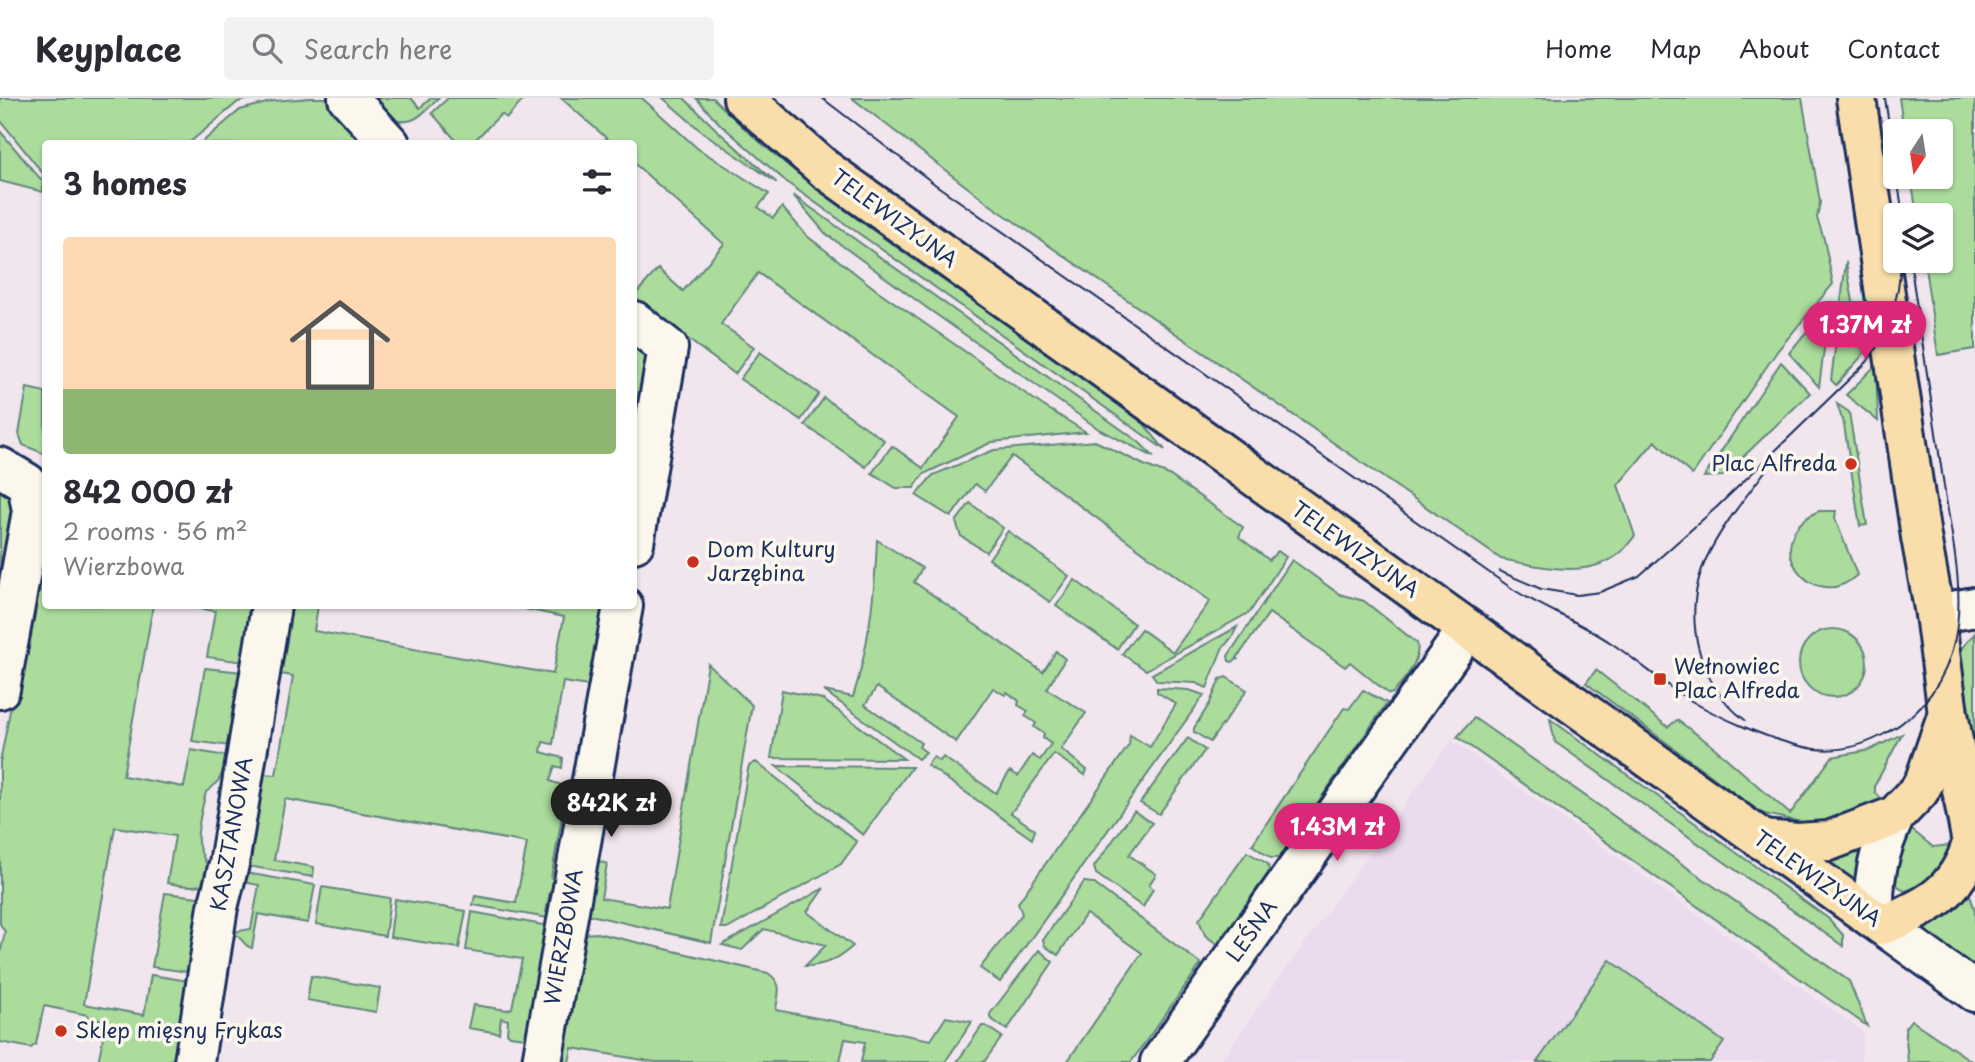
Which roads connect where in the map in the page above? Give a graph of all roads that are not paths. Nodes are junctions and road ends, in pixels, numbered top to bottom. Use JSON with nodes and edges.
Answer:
{"nodes":[{"id":1,"x":348,"y":98,"type":"edge"},
{"id":2,"x":743,"y":98,"type":"edge"},
{"id":3,"x":1856,"y":98,"type":"edge"},
{"id":4,"x":386,"y":140,"type":"edge"},
{"id":5,"x":637,"y":323,"type":"edge"},
{"id":6,"x":0,"y":467,"type":"edge"},
{"id":7,"x":637,"y":526,"type":"edge"},
{"id":8,"x":1975,"y":607,"type":"edge"},
{"id":9,"x":271,"y":609,"type":"edge"},
{"id":10,"x":622,"y":609,"type":"edge"},
{"id":11,"x":1935,"y":614,"type":"junction"},
{"id":12,"x":1468,"y":630,"type":"junction"},
{"id":13,"x":0,"y":689,"type":"edge"},
{"id":14,"x":1948,"y":714,"type":"junction"},
{"id":15,"x":1895,"y":816,"type":"junction"},
{"id":16,"x":1762,"y":840,"type":"junction"},
{"id":17,"x":1973,"y":849,"type":"edge"},
{"id":18,"x":1879,"y":922,"type":"junction"},
{"id":19,"x":1975,"y":992,"type":"edge"},
{"id":20,"x":194,"y":1062,"type":"edge"},
{"id":21,"x":542,"y":1062,"type":"edge"},
{"id":22,"x":1160,"y":1062,"type":"edge"}],
"edges":[{"from":1,"to":4,"type":"street"},
{"from":2,"to":12,"type":"main road","name":"TELEWIZYJNA"},
{"from":3,"to":11,"type":"main road"},
{"from":5,"to":7,"type":"street"},
{"from":6,"to":13,"type":"street"},
{"from":8,"to":11,"type":"street"},
{"from":9,"to":20,"type":"street","name":"KASZTANOWA"},
{"from":10,"to":21,"type":"street","name":"WIERZBOWA"},
{"from":11,"to":14,"type":"main road"},
{"from":12,"to":16,"type":"main road","name":"TELEWIZYJNA"},
{"from":12,"to":22,"type":"street","name":"LEŚNA"},
{"from":14,"to":15,"type":"main road"},
{"from":14,"to":17,"type":"main road"},
{"from":15,"to":16,"type":"main road"},
{"from":15,"to":18,"type":"street"},
{"from":16,"to":18,"type":"main road","name":"TELEWIZYJNA"},
{"from":17,"to":18,"type":"main road"},
{"from":18,"to":19,"type":"street","name":"TELEWIZYJNA"}]}
